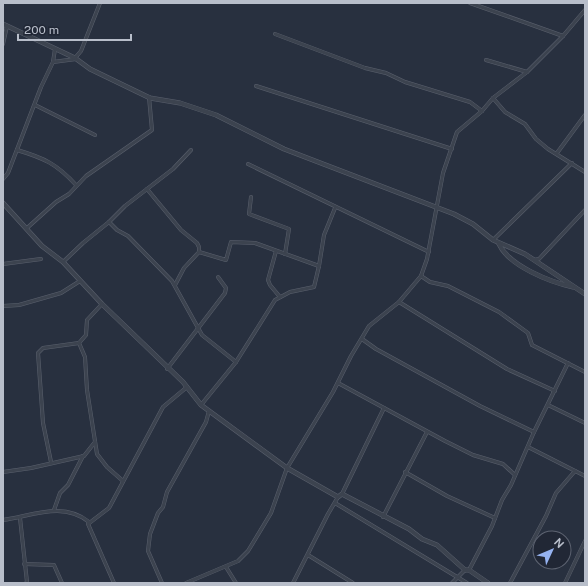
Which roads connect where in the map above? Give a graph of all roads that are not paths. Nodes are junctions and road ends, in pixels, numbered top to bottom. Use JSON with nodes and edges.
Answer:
{"nodes":[{"id":1,"x":100,"y":3,"type":"edge"},
{"id":2,"x":470,"y":3,"type":"edge"},
{"id":3,"x":585,"y":10,"type":"edge"},
{"id":4,"x":5,"y":25,"type":"edge"},
{"id":5,"x":275,"y":34,"type":"dead end"},
{"id":6,"x":563,"y":36,"type":"junction"},
{"id":7,"x":3,"y":44,"type":"edge"},
{"id":8,"x":55,"y":49,"type":"junction"},
{"id":9,"x":75,"y":58,"type":"junction"},
{"id":10,"x":486,"y":60,"type":"dead end"},
{"id":11,"x":53,"y":62,"type":"junction"},
{"id":12,"x":527,"y":72,"type":"junction"},
{"id":13,"x":256,"y":86,"type":"dead end"},
{"id":14,"x":149,"y":97,"type":"junction"},
{"id":15,"x":493,"y":98,"type":"junction"},
{"id":16,"x":35,"y":105,"type":"junction"},
{"id":17,"x":482,"y":111,"type":"junction"},
{"id":18,"x":585,"y":115,"type":"edge"},
{"id":19,"x":95,"y":135,"type":"dead end"},
{"id":20,"x":452,"y":149,"type":"junction"},
{"id":21,"x":17,"y":150,"type":"junction"},
{"id":22,"x":191,"y":150,"type":"dead end"},
{"id":23,"x":557,"y":153,"type":"junction"},
{"id":24,"x":572,"y":163,"type":"junction"},
{"id":25,"x":248,"y":164,"type":"dead end"},
{"id":26,"x":585,"y":172,"type":"edge"},
{"id":27,"x":3,"y":179,"type":"edge"},
{"id":28,"x":76,"y":186,"type":"junction"},
{"id":29,"x":147,"y":189,"type":"junction"},
{"id":30,"x":251,"y":197,"type":"dead end"},
{"id":31,"x":3,"y":203,"type":"edge"},
{"id":32,"x":335,"y":208,"type":"junction"},
{"id":33,"x":438,"y":209,"type":"junction"},
{"id":34,"x":585,"y":210,"type":"edge"},
{"id":35,"x":110,"y":222,"type":"junction"},
{"id":36,"x":27,"y":228,"type":"junction"},
{"id":37,"x":493,"y":240,"type":"junction"},
{"id":38,"x":498,"y":243,"type":"junction"},
{"id":39,"x":276,"y":251,"type":"junction"},
{"id":40,"x":199,"y":252,"type":"junction"},
{"id":41,"x":429,"y":252,"type":"junction"},
{"id":42,"x":285,"y":254,"type":"junction"},
{"id":43,"x":41,"y":259,"type":"dead end"},
{"id":44,"x":537,"y":261,"type":"junction"},
{"id":45,"x":63,"y":262,"type":"junction"},
{"id":46,"x":3,"y":264,"type":"edge"},
{"id":47,"x":319,"y":266,"type":"junction"},
{"id":48,"x":421,"y":276,"type":"junction"},
{"id":49,"x":218,"y":277,"type":"dead end"},
{"id":50,"x":80,"y":281,"type":"junction"},
{"id":51,"x":175,"y":285,"type":"junction"},
{"id":52,"x":575,"y":287,"type":"junction"},
{"id":53,"x":584,"y":293,"type":"edge"},
{"id":54,"x":280,"y":297,"type":"junction"},
{"id":55,"x":399,"y":302,"type":"junction"},
{"id":56,"x":102,"y":304,"type":"junction"},
{"id":57,"x":3,"y":306,"type":"edge"},
{"id":58,"x":198,"y":327,"type":"junction"},
{"id":59,"x":362,"y":339,"type":"junction"},
{"id":60,"x":79,"y":343,"type":"junction"},
{"id":61,"x":236,"y":362,"type":"junction"},
{"id":62,"x":568,"y":363,"type":"junction"},
{"id":63,"x":167,"y":369,"type":"junction"},
{"id":64,"x":585,"y":372,"type":"edge"},
{"id":65,"x":338,"y":383,"type":"junction"},
{"id":66,"x":188,"y":387,"type":"junction"},
{"id":67,"x":555,"y":391,"type":"junction"},
{"id":68,"x":201,"y":405,"type":"junction"},
{"id":69,"x":548,"y":406,"type":"junction"},
{"id":70,"x":384,"y":408,"type":"junction"},
{"id":71,"x":209,"y":411,"type":"junction"},
{"id":72,"x":585,"y":423,"type":"edge"},
{"id":73,"x":427,"y":432,"type":"junction"},
{"id":74,"x":534,"y":432,"type":"junction"},
{"id":75,"x":95,"y":442,"type":"junction"},
{"id":76,"x":528,"y":447,"type":"junction"},
{"id":77,"x":87,"y":453,"type":"junction"},
{"id":78,"x":96,"y":454,"type":"junction"},
{"id":79,"x":84,"y":456,"type":"junction"},
{"id":80,"x":51,"y":462,"type":"junction"},
{"id":81,"x":287,"y":468,"type":"junction"},
{"id":82,"x":575,"y":471,"type":"junction"},
{"id":83,"x":3,"y":472,"type":"edge"},
{"id":84,"x":405,"y":472,"type":"junction"},
{"id":85,"x":516,"y":475,"type":"junction"},
{"id":86,"x":585,"y":476,"type":"edge"},
{"id":87,"x":123,"y":481,"type":"junction"},
{"id":88,"x":340,"y":496,"type":"junction"},
{"id":89,"x":335,"y":503,"type":"junction"},
{"id":90,"x":54,"y":510,"type":"junction"},
{"id":91,"x":382,"y":517,"type":"junction"},
{"id":92,"x":20,"y":518,"type":"junction"},
{"id":93,"x":495,"y":518,"type":"junction"},
{"id":94,"x":3,"y":520,"type":"edge"},
{"id":95,"x":89,"y":522,"type":"junction"},
{"id":96,"x":585,"y":541,"type":"edge"},
{"id":97,"x":581,"y":549,"type":"junction"},
{"id":98,"x":585,"y":551,"type":"edge"},
{"id":99,"x":308,"y":555,"type":"junction"},
{"id":100,"x":24,"y":564,"type":"junction"},
{"id":101,"x":226,"y":567,"type":"junction"},
{"id":102,"x":467,"y":570,"type":"junction"},
{"id":103,"x":456,"y":577,"type":"junction"},
{"id":104,"x":26,"y":583,"type":"edge"},
{"id":105,"x":62,"y":583,"type":"edge"},
{"id":106,"x":114,"y":583,"type":"edge"},
{"id":107,"x":162,"y":583,"type":"edge"},
{"id":108,"x":186,"y":583,"type":"edge"},
{"id":109,"x":236,"y":583,"type":"edge"},
{"id":110,"x":293,"y":583,"type":"edge"},
{"id":111,"x":353,"y":583,"type":"edge"},
{"id":112,"x":452,"y":583,"type":"edge"},
{"id":113,"x":467,"y":583,"type":"edge"},
{"id":114,"x":488,"y":583,"type":"edge"},
{"id":115,"x":510,"y":583,"type":"edge"},
{"id":116,"x":565,"y":583,"type":"edge"}],
"edges":[{"from":1,"to":9,"type":"street"},
{"from":2,"to":6,"type":"street"},
{"from":3,"to":6,"type":"street"},
{"from":4,"to":7,"type":"street"},
{"from":4,"to":8,"type":"street"},
{"from":5,"to":17,"type":"street"},
{"from":6,"to":12,"type":"street"},
{"from":8,"to":9,"type":"street"},
{"from":8,"to":11,"type":"street"},
{"from":9,"to":11,"type":"street"},
{"from":9,"to":14,"type":"street"},
{"from":10,"to":12,"type":"street"},
{"from":11,"to":16,"type":"street"},
{"from":12,"to":15,"type":"street"},
{"from":13,"to":20,"type":"street"},
{"from":14,"to":28,"type":"street"},
{"from":14,"to":33,"type":"street"},
{"from":15,"to":17,"type":"street"},
{"from":15,"to":23,"type":"street"},
{"from":16,"to":19,"type":"street"},
{"from":16,"to":21,"type":"street"},
{"from":17,"to":20,"type":"street"},
{"from":18,"to":23,"type":"street"},
{"from":20,"to":33,"type":"street"},
{"from":21,"to":27,"type":"street"},
{"from":21,"to":28,"type":"street"},
{"from":22,"to":29,"type":"street"},
{"from":23,"to":24,"type":"street"},
{"from":24,"to":26,"type":"street"},
{"from":24,"to":37,"type":"street"},
{"from":25,"to":32,"type":"street"},
{"from":28,"to":36,"type":"street"},
{"from":29,"to":35,"type":"street"},
{"from":29,"to":40,"type":"street"},
{"from":30,"to":42,"type":"street"},
{"from":31,"to":36,"type":"street"},
{"from":32,"to":41,"type":"street"},
{"from":32,"to":47,"type":"street"},
{"from":33,"to":37,"type":"street"},
{"from":33,"to":41,"type":"street"},
{"from":34,"to":44,"type":"street"},
{"from":35,"to":45,"type":"street"},
{"from":35,"to":51,"type":"street"},
{"from":36,"to":45,"type":"street"},
{"from":37,"to":38,"type":"street"},
{"from":38,"to":44,"type":"street"},
{"from":38,"to":52,"type":"street"},
{"from":39,"to":40,"type":"street"},
{"from":39,"to":42,"type":"street"},
{"from":39,"to":54,"type":"street"},
{"from":40,"to":51,"type":"street"},
{"from":41,"to":48,"type":"street"},
{"from":42,"to":47,"type":"street"},
{"from":43,"to":46,"type":"street"},
{"from":44,"to":52,"type":"street"},
{"from":45,"to":50,"type":"street"},
{"from":47,"to":54,"type":"street"},
{"from":48,"to":55,"type":"street"},
{"from":48,"to":62,"type":"street"},
{"from":49,"to":58,"type":"street"},
{"from":50,"to":56,"type":"street"},
{"from":50,"to":57,"type":"street"},
{"from":51,"to":58,"type":"street"},
{"from":52,"to":53,"type":"street"},
{"from":54,"to":61,"type":"street"},
{"from":55,"to":59,"type":"street"},
{"from":55,"to":67,"type":"street"},
{"from":56,"to":60,"type":"street"},
{"from":56,"to":63,"type":"street"},
{"from":58,"to":61,"type":"street"},
{"from":58,"to":63,"type":"street"},
{"from":59,"to":65,"type":"street"},
{"from":59,"to":74,"type":"street"},
{"from":60,"to":75,"type":"street"},
{"from":60,"to":80,"type":"street"},
{"from":61,"to":68,"type":"street"},
{"from":62,"to":64,"type":"street"},
{"from":62,"to":67,"type":"street"},
{"from":63,"to":66,"type":"street"},
{"from":65,"to":70,"type":"street"},
{"from":65,"to":81,"type":"street"},
{"from":66,"to":68,"type":"street"},
{"from":66,"to":87,"type":"street"},
{"from":67,"to":69,"type":"street"},
{"from":68,"to":71,"type":"street"},
{"from":69,"to":72,"type":"street"},
{"from":69,"to":74,"type":"street"},
{"from":70,"to":73,"type":"street"},
{"from":70,"to":88,"type":"street"},
{"from":71,"to":81,"type":"street"},
{"from":71,"to":107,"type":"street"},
{"from":73,"to":84,"type":"street"},
{"from":73,"to":85,"type":"street"},
{"from":74,"to":76,"type":"street"},
{"from":75,"to":77,"type":"street"},
{"from":75,"to":78,"type":"street"},
{"from":76,"to":82,"type":"street"},
{"from":76,"to":85,"type":"street"},
{"from":77,"to":78,"type":"street"},
{"from":77,"to":79,"type":"street"},
{"from":78,"to":87,"type":"street"},
{"from":79,"to":80,"type":"street"},
{"from":79,"to":90,"type":"street"},
{"from":80,"to":83,"type":"street"},
{"from":81,"to":88,"type":"street"},
{"from":81,"to":101,"type":"street"},
{"from":82,"to":86,"type":"street"},
{"from":82,"to":115,"type":"street"},
{"from":84,"to":91,"type":"street"},
{"from":84,"to":93,"type":"street"},
{"from":85,"to":93,"type":"street"},
{"from":87,"to":95,"type":"street"},
{"from":88,"to":89,"type":"street"},
{"from":88,"to":91,"type":"street"},
{"from":89,"to":99,"type":"street"},
{"from":89,"to":103,"type":"street"},
{"from":90,"to":92,"type":"street"},
{"from":90,"to":95,"type":"street"},
{"from":91,"to":102,"type":"street"},
{"from":92,"to":94,"type":"street"},
{"from":92,"to":100,"type":"street"},
{"from":93,"to":102,"type":"street"},
{"from":95,"to":106,"type":"street"},
{"from":96,"to":97,"type":"street"},
{"from":97,"to":98,"type":"street"},
{"from":97,"to":116,"type":"street"},
{"from":99,"to":110,"type":"street"},
{"from":99,"to":111,"type":"street"},
{"from":100,"to":104,"type":"street"},
{"from":100,"to":105,"type":"street"},
{"from":101,"to":108,"type":"street"},
{"from":101,"to":109,"type":"street"},
{"from":102,"to":103,"type":"street"},
{"from":102,"to":114,"type":"street"},
{"from":103,"to":112,"type":"street"},
{"from":103,"to":113,"type":"street"}]}
